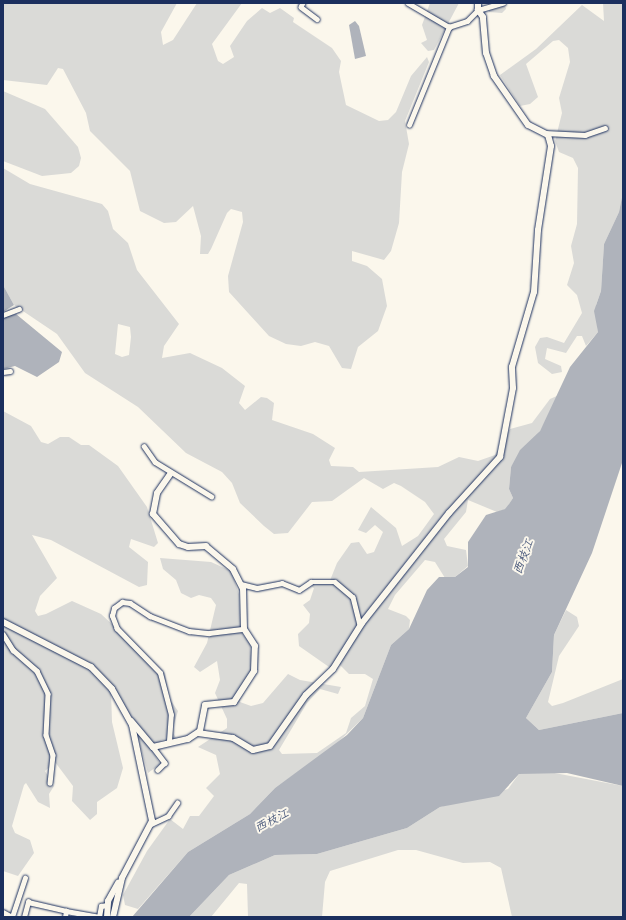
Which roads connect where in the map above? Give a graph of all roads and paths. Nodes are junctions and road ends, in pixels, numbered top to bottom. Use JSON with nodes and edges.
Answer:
{"nodes":[{"id":1,"x":303,"y":3,"type":"edge"},
{"id":2,"x":408,"y":3,"type":"edge"},
{"id":3,"x":478,"y":3,"type":"edge"},
{"id":4,"x":503,"y":3,"type":"edge"},
{"id":5,"x":478,"y":10,"type":"junction"},
{"id":6,"x":317,"y":19,"type":"dead end"},
{"id":7,"x":449,"y":27,"type":"junction"},
{"id":8,"x":409,"y":125,"type":"dead end"},
{"id":9,"x":605,"y":128,"type":"dead end"},
{"id":10,"x":545,"y":133,"type":"junction"},
{"id":11,"x":19,"y":309,"type":"dead end"},
{"id":12,"x":3,"y":315,"type":"edge"},
{"id":13,"x":10,"y":371,"type":"dead end"},
{"id":14,"x":3,"y":372,"type":"edge"},
{"id":15,"x":144,"y":446,"type":"dead end"},
{"id":16,"x":170,"y":473,"type":"junction"},
{"id":17,"x":211,"y":496,"type":"dead end"},
{"id":18,"x":241,"y":584,"type":"junction"},
{"id":19,"x":3,"y":622,"type":"edge"},
{"id":20,"x":360,"y":625,"type":"junction"},
{"id":21,"x":244,"y":628,"type":"junction"},
{"id":22,"x":3,"y":634,"type":"edge"},
{"id":23,"x":131,"y":721,"type":"junction"},
{"id":24,"x":198,"y":732,"type":"junction"},
{"id":25,"x":169,"y":741,"type":"junction"},
{"id":26,"x":153,"y":747,"type":"junction"},
{"id":27,"x":158,"y":770,"type":"dead end"},
{"id":28,"x":50,"y":783,"type":"dead end"},
{"id":29,"x":177,"y":803,"type":"dead end"},
{"id":30,"x":152,"y":824,"type":"junction"},
{"id":31,"x":25,"y":878,"type":"dead end"},
{"id":32,"x":122,"y":878,"type":"junction"},
{"id":33,"x":107,"y":905,"type":"junction"},
{"id":34,"x":66,"y":911,"type":"junction"},
{"id":35,"x":3,"y":912,"type":"edge"},
{"id":36,"x":24,"y":917,"type":"edge"},
{"id":37,"x":65,"y":917,"type":"edge"},
{"id":38,"x":99,"y":917,"type":"edge"},
{"id":39,"x":107,"y":917,"type":"edge"},
{"id":40,"x":113,"y":917,"type":"edge"}],
"edges":[{"from":1,"to":6,"type":"street"},
{"from":2,"to":7,"type":"street"},
{"from":3,"to":5,"type":"street"},
{"from":4,"to":5,"type":"street"},
{"from":5,"to":7,"type":"street"},
{"from":5,"to":10,"type":"street"},
{"from":7,"to":8,"type":"street"},
{"from":9,"to":10,"type":"street"},
{"from":10,"to":20,"type":"street"},
{"from":11,"to":12,"type":"street"},
{"from":13,"to":14,"type":"street"},
{"from":15,"to":16,"type":"street"},
{"from":16,"to":17,"type":"street"},
{"from":16,"to":18,"type":"street"},
{"from":18,"to":20,"type":"street"},
{"from":18,"to":21,"type":"street"},
{"from":19,"to":23,"type":"street"},
{"from":20,"to":24,"type":"street"},
{"from":21,"to":24,"type":"street"},
{"from":21,"to":25,"type":"street"},
{"from":22,"to":28,"type":"street"},
{"from":23,"to":26,"type":"street"},
{"from":23,"to":30,"type":"street"},
{"from":24,"to":25,"type":"street"},
{"from":25,"to":26,"type":"street"},
{"from":26,"to":27,"type":"street"},
{"from":29,"to":30,"type":"street"},
{"from":30,"to":32,"type":"street"},
{"from":31,"to":35,"type":"street"},
{"from":32,"to":33,"type":"street"},
{"from":32,"to":40,"type":"street"},
{"from":33,"to":38,"type":"street"},
{"from":33,"to":39,"type":"street"},
{"from":34,"to":36,"type":"street"},
{"from":34,"to":37,"type":"street"},
{"from":34,"to":38,"type":"street"}]}
